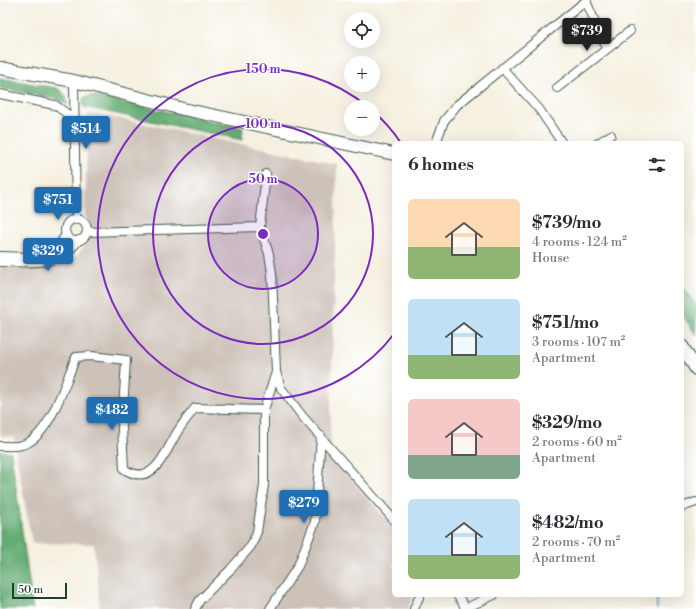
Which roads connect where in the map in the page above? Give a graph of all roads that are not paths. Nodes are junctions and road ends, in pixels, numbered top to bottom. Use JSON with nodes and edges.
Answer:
{"nodes":[{"id":1,"x":586,"y":1,"type":"edge"},
{"id":2,"x":630,"y":31,"type":"dead end"},
{"id":3,"x":607,"y":49,"type":"junction"},
{"id":4,"x":0,"y":68,"type":"edge"},
{"id":5,"x":502,"y":68,"type":"junction"},
{"id":6,"x":74,"y":81,"type":"junction"},
{"id":7,"x":557,"y":88,"type":"dead end"},
{"id":8,"x":0,"y":94,"type":"edge"},
{"id":9,"x":76,"y":120,"type":"junction"},
{"id":10,"x":611,"y":135,"type":"dead end"},
{"id":11,"x":437,"y":141,"type":"edge"},
{"id":12,"x":561,"y":141,"type":"edge"},
{"id":13,"x":601,"y":141,"type":"edge"},
{"id":14,"x":392,"y":154,"type":"edge"},
{"id":15,"x":266,"y":174,"type":"dead end"},
{"id":16,"x":76,"y":220,"type":"junction"},
{"id":17,"x":260,"y":227,"type":"junction"},
{"id":18,"x":87,"y":232,"type":"junction"},
{"id":19,"x":66,"y":234,"type":"junction"},
{"id":20,"x":79,"y":240,"type":"junction"},
{"id":21,"x":0,"y":256,"type":"edge"},
{"id":22,"x":0,"y":262,"type":"edge"},
{"id":23,"x":684,"y":340,"type":"edge"},
{"id":24,"x":684,"y":349,"type":"edge"},
{"id":25,"x":696,"y":358,"type":"edge"},
{"id":26,"x":696,"y":369,"type":"edge"},
{"id":27,"x":276,"y":372,"type":"junction"},
{"id":28,"x":264,"y":410,"type":"junction"},
{"id":29,"x":321,"y":436,"type":"junction"},
{"id":30,"x":0,"y":446,"type":"edge"},
{"id":31,"x":696,"y":502,"type":"edge"},
{"id":32,"x":684,"y":506,"type":"edge"},
{"id":33,"x":392,"y":518,"type":"edge"},
{"id":34,"x":419,"y":597,"type":"edge"},
{"id":35,"x":458,"y":597,"type":"edge"},
{"id":36,"x":490,"y":597,"type":"edge"},
{"id":37,"x":194,"y":609,"type":"edge"},
{"id":38,"x":270,"y":609,"type":"edge"},
{"id":39,"x":414,"y":609,"type":"edge"},
{"id":40,"x":465,"y":609,"type":"edge"}],
"edges":[{"from":1,"to":3,"type":"street"},
{"from":1,"to":5,"type":"street"},
{"from":2,"to":3,"type":"street"},
{"from":3,"to":7,"type":"street"},
{"from":4,"to":6,"type":"highway"},
{"from":5,"to":11,"type":"street"},
{"from":5,"to":12,"type":"street"},
{"from":6,"to":9,"type":"street"},
{"from":6,"to":14,"type":"highway"},
{"from":8,"to":9,"type":"street"},
{"from":9,"to":16,"type":"street"},
{"from":10,"to":13,"type":"street"},
{"from":15,"to":17,"type":"street"},
{"from":16,"to":18,"type":"street"},
{"from":16,"to":19,"type":"street"},
{"from":17,"to":18,"type":"street"},
{"from":17,"to":27,"type":"street"},
{"from":18,"to":20,"type":"street"},
{"from":19,"to":20,"type":"street"},
{"from":19,"to":21,"type":"street"},
{"from":20,"to":22,"type":"street"},
{"from":23,"to":25,"type":"highway"},
{"from":24,"to":26,"type":"highway"},
{"from":27,"to":28,"type":"street"},
{"from":27,"to":29,"type":"street"},
{"from":28,"to":30,"type":"street"},
{"from":28,"to":37,"type":"street"},
{"from":29,"to":33,"type":"street"},
{"from":29,"to":38,"type":"street"},
{"from":31,"to":32,"type":"street"},
{"from":34,"to":39,"type":"street"},
{"from":35,"to":40,"type":"street"},
{"from":36,"to":40,"type":"street"}]}
